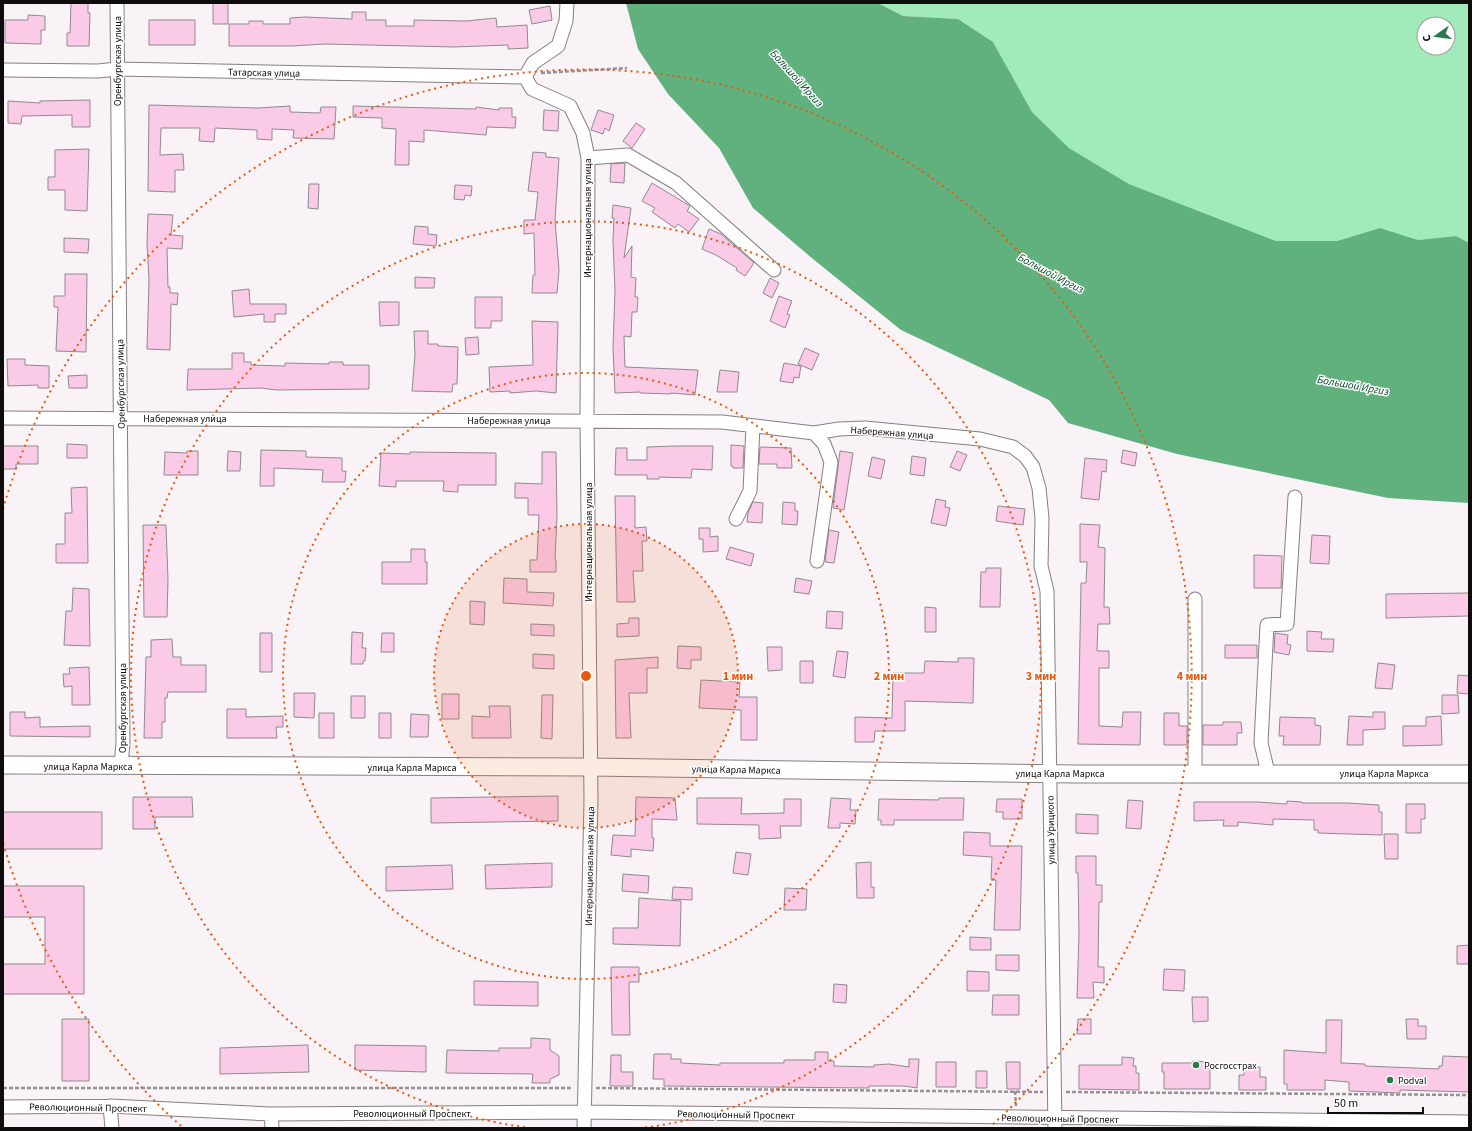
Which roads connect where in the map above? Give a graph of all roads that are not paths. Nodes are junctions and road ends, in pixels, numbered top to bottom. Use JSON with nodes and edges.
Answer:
{"nodes":[{"id":1,"x":117,"y":3,"type":"edge"},
{"id":2,"x":567,"y":3,"type":"edge"},
{"id":3,"x":117,"y":69,"type":"junction"},
{"id":4,"x":3,"y":70,"type":"edge"},
{"id":5,"x":525,"y":76,"type":"junction"},
{"id":6,"x":588,"y":158,"type":"junction"},
{"id":7,"x":774,"y":270,"type":"dead end"},
{"id":8,"x":3,"y":418,"type":"edge"},
{"id":9,"x":121,"y":418,"type":"junction"},
{"id":10,"x":587,"y":421,"type":"junction"},
{"id":11,"x":753,"y":426,"type":"junction"},
{"id":12,"x":814,"y":433,"type":"junction"},
{"id":13,"x":1013,"y":447,"type":"joint"},
{"id":14,"x":1295,"y":498,"type":"dead end"},
{"id":15,"x":736,"y":519,"type":"dead end"},
{"id":16,"x":817,"y":561,"type":"dead end"},
{"id":17,"x":1195,"y":599,"type":"dead end"},
{"id":18,"x":3,"y":765,"type":"edge"},
{"id":19,"x":121,"y":766,"type":"junction"},
{"id":20,"x":589,"y":767,"type":"junction"},
{"id":21,"x":1049,"y":773,"type":"junction"},
{"id":22,"x":1195,"y":773,"type":"junction"},
{"id":23,"x":1268,"y":773,"type":"junction"},
{"id":24,"x":1469,"y":774,"type":"edge"},
{"id":25,"x":110,"y":1106,"type":"junction"},
{"id":26,"x":3,"y":1107,"type":"edge"},
{"id":27,"x":584,"y":1112,"type":"junction"},
{"id":28,"x":271,"y":1114,"type":"junction"},
{"id":29,"x":1469,"y":1122,"type":"edge"},
{"id":30,"x":1055,"y":1123,"type":"edge"},
{"id":31,"x":1165,"y":1123,"type":"edge"},
{"id":32,"x":112,"y":1128,"type":"edge"},
{"id":33,"x":272,"y":1128,"type":"edge"},
{"id":34,"x":584,"y":1128,"type":"edge"}],
"edges":[{"from":1,"to":3,"type":"street","name":"Оренбургская улица"},
{"from":2,"to":5,"type":"street"},
{"from":3,"to":4,"type":"street","name":"Татарская улица"},
{"from":3,"to":5,"type":"street","name":"Татарская улица"},
{"from":3,"to":9,"type":"street","name":"Оренбургская улица"},
{"from":5,"to":6,"type":"street","name":"Интернациональная улица"},
{"from":6,"to":7,"type":"street"},
{"from":6,"to":10,"type":"street","name":"Интернациональная улица"},
{"from":8,"to":9,"type":"street","name":"Набережная улица"},
{"from":9,"to":10,"type":"street","name":"Набережная улица"},
{"from":9,"to":19,"type":"street","name":"Оренбургская улица"},
{"from":10,"to":11,"type":"street","name":"Набережная улица"},
{"from":10,"to":20,"type":"street","name":"Интернациональная улица"},
{"from":11,"to":12,"type":"street","name":"Набережная улица"},
{"from":11,"to":15,"type":"street"},
{"from":12,"to":13,"type":"street","name":"Набережная улица"},
{"from":12,"to":16,"type":"street"},
{"from":13,"to":21,"type":"street","name":"улица Урицкого"},
{"from":14,"to":23,"type":"street"},
{"from":17,"to":22,"type":"street"},
{"from":18,"to":19,"type":"main road","name":"улица Карла Маркса"},
{"from":19,"to":20,"type":"main road","name":"улица Карла Маркса"},
{"from":20,"to":21,"type":"main road","name":"улица Карла Маркса"},
{"from":20,"to":27,"type":"street","name":"Интернациональная улица"},
{"from":21,"to":22,"type":"main road","name":"улица Карла Маркса"},
{"from":21,"to":30,"type":"street","name":"улица Урицкого"},
{"from":22,"to":23,"type":"main road","name":"улица Карла Маркса"},
{"from":23,"to":24,"type":"main road","name":"улица Карла Маркса"},
{"from":25,"to":26,"type":"street","name":"Революционный Проспект"},
{"from":25,"to":28,"type":"street","name":"Революционный Проспект"},
{"from":25,"to":32,"type":"street"},
{"from":27,"to":28,"type":"street","name":"Революционный Проспект"},
{"from":27,"to":30,"type":"street","name":"Революционный Проспект"},
{"from":27,"to":34,"type":"street","name":"Интернациональная улица"},
{"from":28,"to":33,"type":"street"},
{"from":29,"to":31,"type":"street","name":"Революционный Проспект"},
{"from":30,"to":31,"type":"street","name":"Революционный Проспект"}]}
